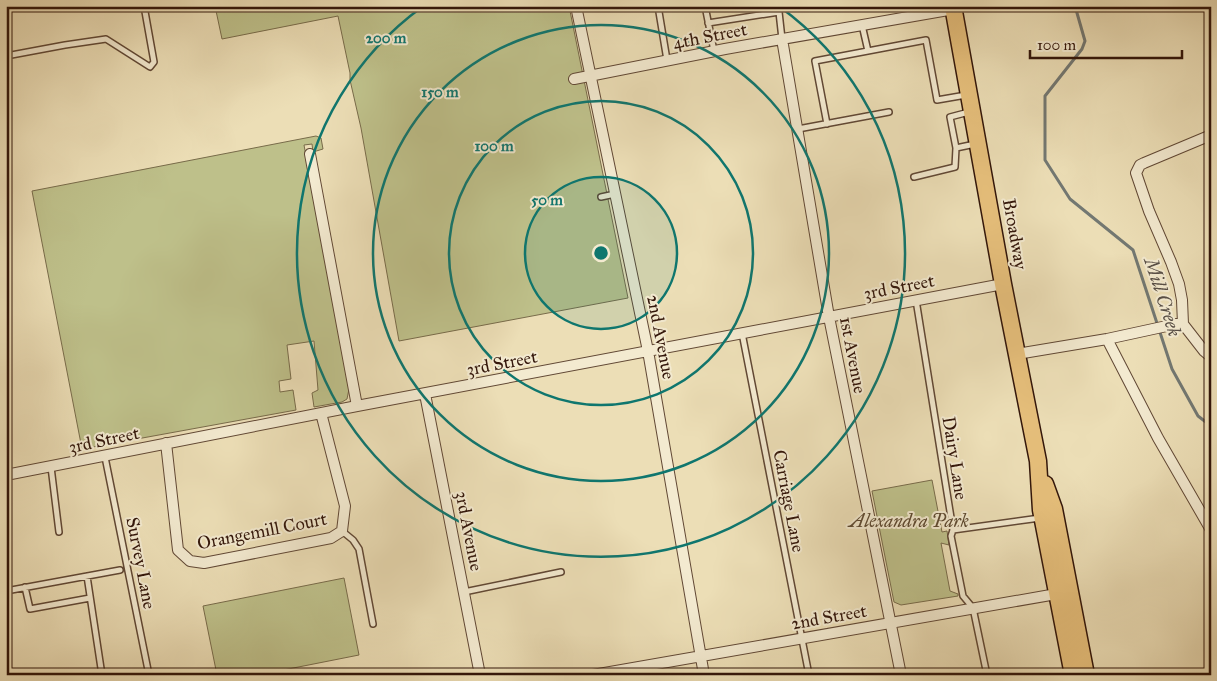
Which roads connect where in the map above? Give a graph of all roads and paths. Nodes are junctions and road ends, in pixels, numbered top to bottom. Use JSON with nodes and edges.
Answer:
{"nodes":[{"id":1,"x":144,"y":6,"type":"edge"},
{"id":2,"x":576,"y":6,"type":"edge"},
{"id":3,"x":658,"y":6,"type":"edge"},
{"id":4,"x":705,"y":6,"type":"edge"},
{"id":5,"x":954,"y":8,"type":"edge"},
{"id":6,"x":779,"y":9,"type":"edge"},
{"id":7,"x":708,"y":23,"type":"junction"},
{"id":8,"x":862,"y":25,"type":"junction"},
{"id":9,"x":782,"y":39,"type":"junction"},
{"id":10,"x":868,"y":51,"type":"junction"},
{"id":11,"x":714,"y":52,"type":"junction"},
{"id":12,"x":6,"y":56,"type":"edge"},
{"id":13,"x":667,"y":61,"type":"junction"},
{"id":14,"x":591,"y":75,"type":"junction"},
{"id":15,"x":574,"y":80,"type":"dead end"},
{"id":16,"x":969,"y":94,"type":"junction"},
{"id":17,"x":889,"y":112,"type":"dead end"},
{"id":18,"x":972,"y":112,"type":"junction"},
{"id":19,"x":827,"y":124,"type":"junction"},
{"id":20,"x":798,"y":129,"type":"junction"},
{"id":21,"x":1211,"y":135,"type":"edge"},
{"id":22,"x":978,"y":143,"type":"junction"},
{"id":23,"x":956,"y":148,"type":"junction"},
{"id":24,"x":310,"y":154,"type":"dead end"},
{"id":25,"x":914,"y":177,"type":"dead end"},
{"id":26,"x":616,"y":194,"type":"junction"},
{"id":27,"x":601,"y":197,"type":"dead end"},
{"id":28,"x":1003,"y":284,"type":"junction"},
{"id":29,"x":916,"y":300,"type":"junction"},
{"id":30,"x":829,"y":317,"type":"junction"},
{"id":31,"x":1183,"y":324,"type":"junction"},
{"id":32,"x":742,"y":333,"type":"junction"},
{"id":33,"x":1106,"y":339,"type":"junction"},
{"id":34,"x":648,"y":351,"type":"junction"},
{"id":35,"x":1017,"y":354,"type":"junction"},
{"id":36,"x":1211,"y":357,"type":"edge"},
{"id":37,"x":426,"y":394,"type":"junction"},
{"id":38,"x":357,"y":406,"type":"junction"},
{"id":39,"x":321,"y":413,"type":"junction"},
{"id":40,"x":166,"y":443,"type":"junction"},
{"id":41,"x":105,"y":457,"type":"junction"},
{"id":42,"x":51,"y":467,"type":"junction"},
{"id":43,"x":1039,"y":469,"type":"junction"},
{"id":44,"x":6,"y":475,"type":"edge"},
{"id":45,"x":1042,"y":518,"type":"junction"},
{"id":46,"x":953,"y":530,"type":"junction"},
{"id":47,"x":1211,"y":530,"type":"edge"},
{"id":48,"x":342,"y":531,"type":"junction"},
{"id":49,"x":59,"y":532,"type":"dead end"},
{"id":50,"x":120,"y":570,"type":"dead end"},
{"id":51,"x":561,"y":572,"type":"dead end"},
{"id":52,"x":87,"y":576,"type":"junction"},
{"id":53,"x":25,"y":587,"type":"junction"},
{"id":54,"x":6,"y":590,"type":"edge"},
{"id":55,"x":464,"y":592,"type":"junction"},
{"id":56,"x":1064,"y":592,"type":"junction"},
{"id":57,"x":90,"y":598,"type":"junction"},
{"id":58,"x":973,"y":608,"type":"junction"},
{"id":59,"x":892,"y":623,"type":"junction"},
{"id":60,"x":373,"y":624,"type":"dead end"},
{"id":61,"x":802,"y":638,"type":"junction"},
{"id":62,"x":700,"y":655,"type":"junction"},
{"id":63,"x":598,"y":674,"type":"edge"},
{"id":64,"x":102,"y":675,"type":"edge"},
{"id":65,"x":149,"y":675,"type":"edge"},
{"id":66,"x":480,"y":675,"type":"edge"},
{"id":67,"x":704,"y":675,"type":"edge"},
{"id":68,"x":809,"y":675,"type":"edge"},
{"id":69,"x":901,"y":675,"type":"edge"},
{"id":70,"x":986,"y":675,"type":"edge"},
{"id":71,"x":1073,"y":675,"type":"edge"},
{"id":72,"x":1086,"y":675,"type":"edge"}],
"edges":[{"from":1,"to":12,"type":"lane"},
{"from":2,"to":14,"type":"street","name":"2nd Avenue"},
{"from":3,"to":13,"type":"lane"},
{"from":4,"to":7,"type":"lane"},
{"from":5,"to":8,"type":"street","name":"4th Street"},
{"from":5,"to":16,"type":"main road","name":"Broadway"},
{"from":6,"to":7,"type":"lane"},
{"from":6,"to":9,"type":"lane"},
{"from":7,"to":11,"type":"lane"},
{"from":8,"to":9,"type":"street","name":"4th Street"},
{"from":8,"to":10,"type":"lane"},
{"from":9,"to":11,"type":"street","name":"4th Street"},
{"from":9,"to":20,"type":"street","name":"1st Avenue"},
{"from":10,"to":16,"type":"lane"},
{"from":10,"to":19,"type":"lane"},
{"from":11,"to":13,"type":"street","name":"4th Street"},
{"from":13,"to":14,"type":"street","name":"4th Street"},
{"from":14,"to":15,"type":"street","name":"4th Street"},
{"from":14,"to":26,"type":"street","name":"2nd Avenue"},
{"from":16,"to":18,"type":"main road","name":"Broadway"},
{"from":17,"to":19,"type":"lane"},
{"from":18,"to":22,"type":"main road","name":"Broadway"},
{"from":18,"to":23,"type":"lane"},
{"from":19,"to":20,"type":"lane"},
{"from":20,"to":30,"type":"street","name":"1st Avenue"},
{"from":21,"to":31,"type":"street"},
{"from":22,"to":23,"type":"lane"},
{"from":22,"to":28,"type":"main road","name":"Broadway"},
{"from":23,"to":25,"type":"lane"},
{"from":24,"to":38,"type":"street"},
{"from":26,"to":27,"type":"lane"},
{"from":26,"to":34,"type":"street","name":"2nd Avenue"},
{"from":28,"to":29,"type":"street","name":"3rd Street"},
{"from":28,"to":35,"type":"main road","name":"Broadway"},
{"from":29,"to":30,"type":"street","name":"3rd Street"},
{"from":29,"to":46,"type":"lane","name":"Dairy Lane"},
{"from":30,"to":32,"type":"street","name":"3rd Street"},
{"from":30,"to":59,"type":"street","name":"1st Avenue"},
{"from":31,"to":33,"type":"street"},
{"from":31,"to":36,"type":"street"},
{"from":32,"to":34,"type":"street","name":"3rd Street"},
{"from":32,"to":61,"type":"lane","name":"Carriage Lane"},
{"from":33,"to":35,"type":"street"},
{"from":33,"to":47,"type":"street"},
{"from":34,"to":37,"type":"street","name":"3rd Street"},
{"from":34,"to":62,"type":"street","name":"2nd Avenue"},
{"from":35,"to":43,"type":"main road","name":"Broadway"},
{"from":37,"to":38,"type":"street","name":"3rd Street"},
{"from":37,"to":55,"type":"street","name":"3rd Avenue"},
{"from":38,"to":39,"type":"street","name":"3rd Street"},
{"from":39,"to":40,"type":"street","name":"3rd Street"},
{"from":39,"to":48,"type":"street","name":"Orangemill Court"},
{"from":40,"to":41,"type":"street","name":"3rd Street"},
{"from":40,"to":48,"type":"street","name":"Orangemill Court"},
{"from":41,"to":42,"type":"street","name":"3rd Street"},
{"from":41,"to":65,"type":"lane","name":"Survey Lane"},
{"from":42,"to":44,"type":"street","name":"3rd Street"},
{"from":42,"to":49,"type":"lane"},
{"from":43,"to":45,"type":"main road","name":"Broadway"},
{"from":43,"to":56,"type":"main road","name":"Broadway"},
{"from":45,"to":46,"type":"lane"},
{"from":45,"to":56,"type":"main road","name":"Broadway"},
{"from":46,"to":58,"type":"lane","name":"Dairy Lane"},
{"from":48,"to":60,"type":"lane"},
{"from":50,"to":52,"type":"lane"},
{"from":51,"to":55,"type":"lane"},
{"from":52,"to":53,"type":"lane"},
{"from":52,"to":57,"type":"lane"},
{"from":53,"to":54,"type":"lane"},
{"from":53,"to":57,"type":"lane"},
{"from":55,"to":66,"type":"street","name":"3rd Avenue"},
{"from":56,"to":58,"type":"street","name":"2nd Street"},
{"from":56,"to":71,"type":"main road","name":"Broadway"},
{"from":56,"to":72,"type":"main road","name":"Broadway"},
{"from":57,"to":64,"type":"lane"},
{"from":58,"to":59,"type":"street","name":"2nd Street"},
{"from":58,"to":70,"type":"lane","name":"Dairy Lane"},
{"from":59,"to":61,"type":"street","name":"2nd Street"},
{"from":59,"to":69,"type":"street","name":"1st Avenue"},
{"from":61,"to":62,"type":"street","name":"2nd Street"},
{"from":61,"to":68,"type":"lane","name":"Carriage Lane"},
{"from":62,"to":63,"type":"street","name":"2nd Street"},
{"from":62,"to":67,"type":"street","name":"2nd Avenue"}]}
